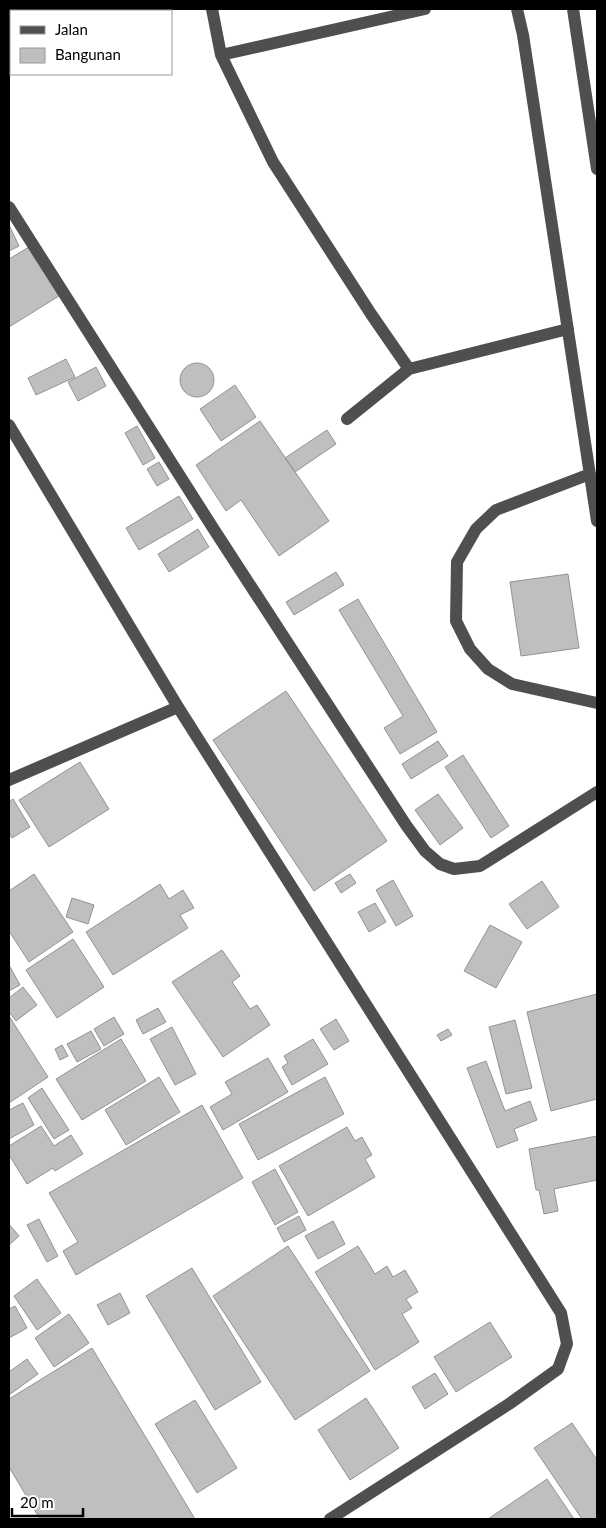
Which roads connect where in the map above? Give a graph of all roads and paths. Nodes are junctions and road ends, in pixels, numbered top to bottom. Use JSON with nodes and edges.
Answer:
{"nodes":[{"id":1,"x":212,"y":9,"type":"edge"},
{"id":2,"x":425,"y":9,"type":"edge"},
{"id":3,"x":517,"y":9,"type":"edge"},
{"id":4,"x":573,"y":9,"type":"edge"},
{"id":5,"x":221,"y":55,"type":"junction"},
{"id":6,"x":597,"y":169,"type":"edge"},
{"id":7,"x":9,"y":207,"type":"edge"},
{"id":8,"x":568,"y":329,"type":"junction"},
{"id":9,"x":409,"y":369,"type":"junction"},
{"id":10,"x":347,"y":419,"type":"dead end"},
{"id":11,"x":9,"y":425,"type":"edge"},
{"id":12,"x":590,"y":474,"type":"junction"},
{"id":13,"x":597,"y":521,"type":"edge"},
{"id":14,"x":597,"y":703,"type":"edge"},
{"id":15,"x":178,"y":707,"type":"junction"},
{"id":16,"x":9,"y":780,"type":"edge"},
{"id":17,"x":597,"y":792,"type":"edge"},
{"id":18,"x":330,"y":1519,"type":"edge"}],
"edges":[{"from":1,"to":5,"type":"lane"},
{"from":2,"to":5,"type":"lane"},
{"from":3,"to":8,"type":"lane"},
{"from":4,"to":6,"type":"lane"},
{"from":5,"to":9,"type":"lane"},
{"from":7,"to":17,"type":"lane"},
{"from":8,"to":9,"type":"lane"},
{"from":8,"to":12,"type":"lane"},
{"from":9,"to":10,"type":"lane"},
{"from":11,"to":15,"type":"lane"},
{"from":12,"to":13,"type":"lane"},
{"from":12,"to":14,"type":"lane"},
{"from":15,"to":16,"type":"lane"},
{"from":15,"to":18,"type":"lane"}]}
